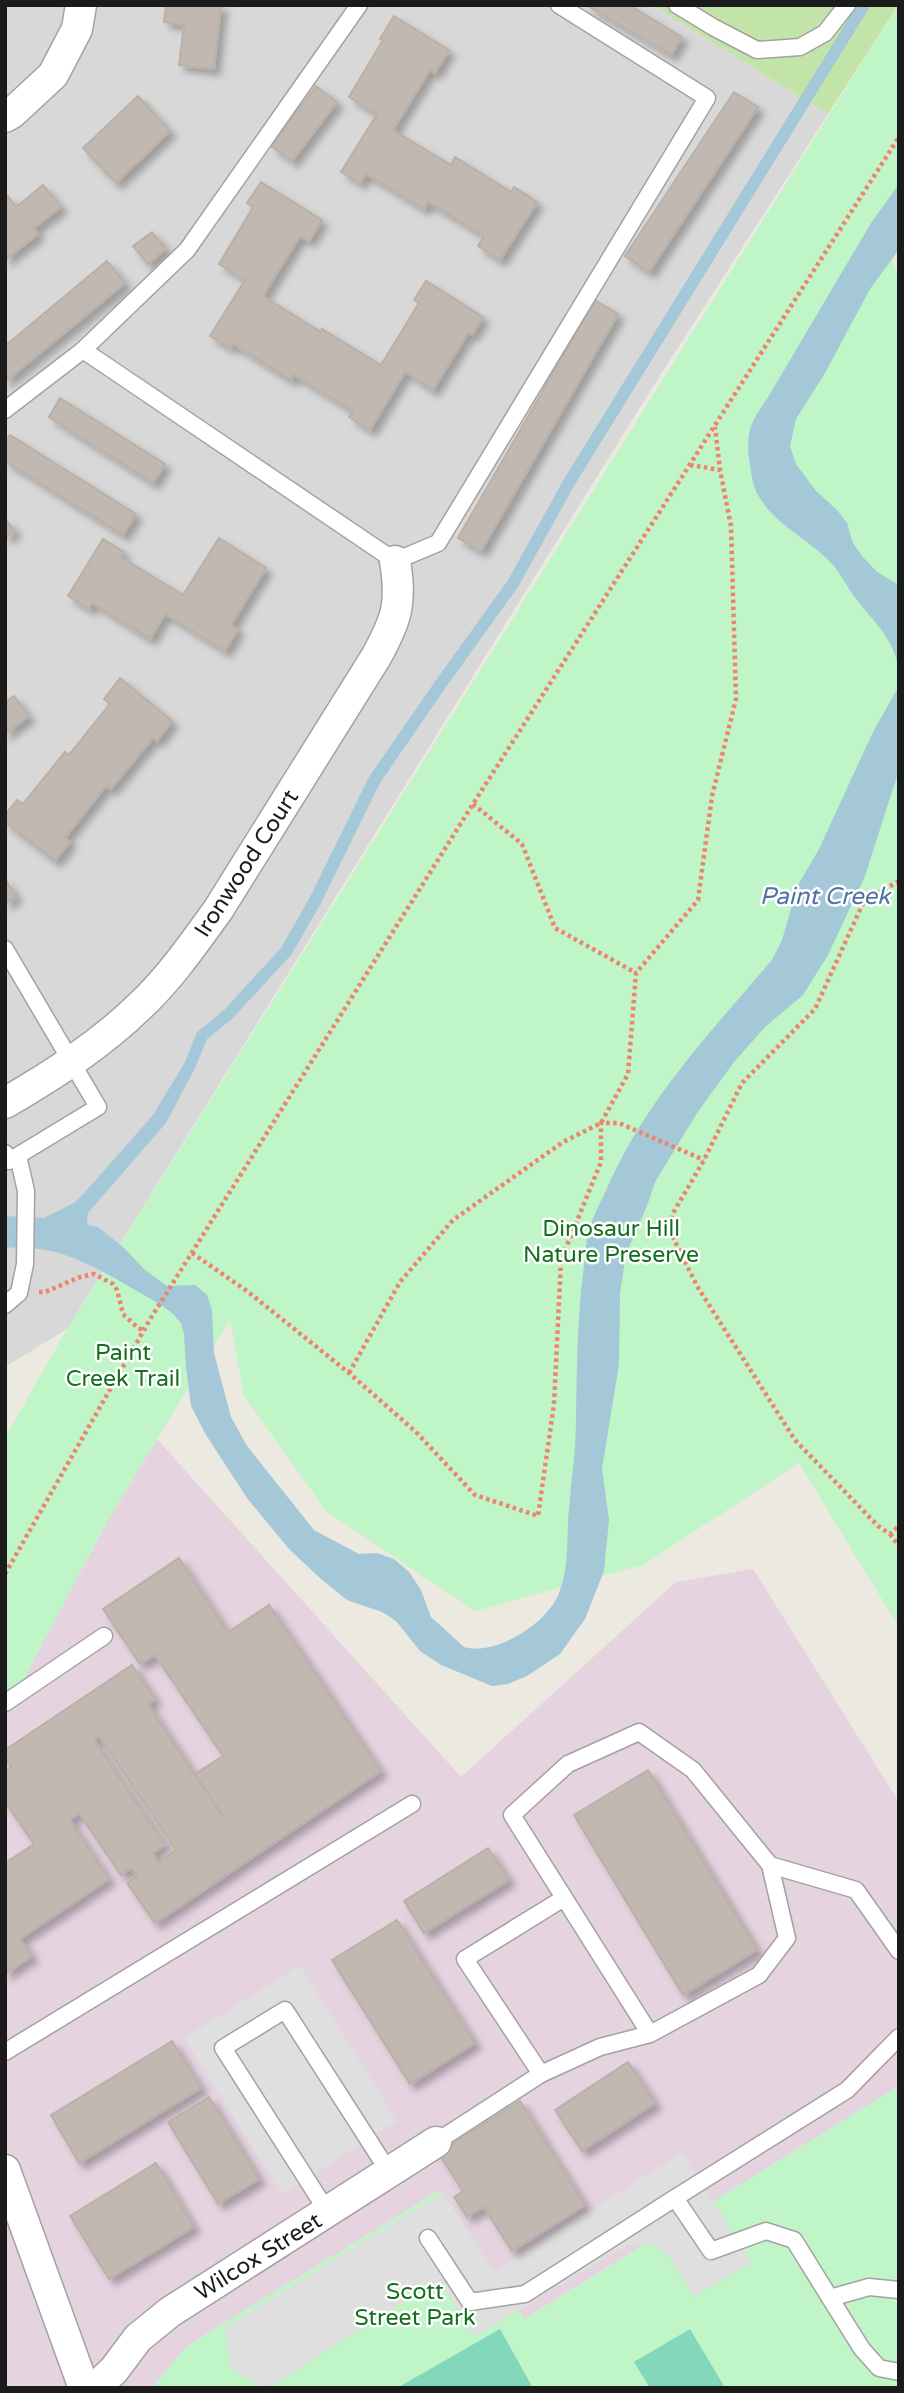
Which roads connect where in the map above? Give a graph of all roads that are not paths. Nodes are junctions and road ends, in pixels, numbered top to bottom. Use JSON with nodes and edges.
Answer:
{"nodes":[{"id":1,"x":81,"y":5,"type":"edge"},
{"id":2,"x":359,"y":5,"type":"edge"},
{"id":3,"x":559,"y":5,"type":"edge"},
{"id":4,"x":677,"y":5,"type":"edge"},
{"id":5,"x":847,"y":5,"type":"edge"},
{"id":6,"x":5,"y":117,"type":"edge"},
{"id":7,"x":83,"y":350,"type":"junction"},
{"id":8,"x":5,"y":410,"type":"edge"},
{"id":9,"x":395,"y":561,"type":"junction"},
{"id":10,"x":5,"y":949,"type":"edge"},
{"id":11,"x":72,"y":1062,"type":"junction"},
{"id":12,"x":5,"y":1103,"type":"edge"},
{"id":13,"x":12,"y":1154,"type":"edge"},
{"id":14,"x":5,"y":1305,"type":"edge"},
{"id":15,"x":104,"y":1636,"type":"dead end"},
{"id":16,"x":5,"y":1703,"type":"edge"},
{"id":17,"x":412,"y":1804,"type":"dead end"},
{"id":18,"x":770,"y":1865,"type":"junction"},
{"id":19,"x":564,"y":1898,"type":"junction"},
{"id":20,"x":899,"y":1951,"type":"edge"},
{"id":21,"x":650,"y":2034,"type":"junction"},
{"id":22,"x":899,"y":2037,"type":"edge"},
{"id":23,"x":5,"y":2052,"type":"edge"},
{"id":24,"x":541,"y":2074,"type":"junction"},
{"id":25,"x":436,"y":2142,"type":"joint"},
{"id":26,"x":388,"y":2172,"type":"junction"},
{"id":27,"x":8,"y":2184,"type":"edge"},
{"id":28,"x":675,"y":2198,"type":"junction"},
{"id":29,"x":327,"y":2211,"type":"junction"},
{"id":30,"x":428,"y":2238,"type":"dead end"},
{"id":31,"x":899,"y":2290,"type":"edge"},
{"id":32,"x":830,"y":2298,"type":"junction"},
{"id":33,"x":899,"y":2372,"type":"edge"},
{"id":34,"x":84,"y":2388,"type":"edge"},
{"id":35,"x":95,"y":2388,"type":"edge"}],
"edges":[{"from":1,"to":6,"type":"street"},
{"from":2,"to":7,"type":"lane"},
{"from":3,"to":9,"type":"lane"},
{"from":4,"to":5,"type":"lane"},
{"from":7,"to":8,"type":"lane"},
{"from":7,"to":9,"type":"lane"},
{"from":9,"to":11,"type":"street","name":"Ironwood Court"},
{"from":10,"to":11,"type":"lane"},
{"from":11,"to":12,"type":"street","name":"Ironwood Court"},
{"from":11,"to":13,"type":"lane"},
{"from":13,"to":14,"type":"lane"},
{"from":15,"to":16,"type":"lane"},
{"from":17,"to":23,"type":"lane"},
{"from":18,"to":19,"type":"lane"},
{"from":18,"to":20,"type":"lane"},
{"from":18,"to":21,"type":"lane"},
{"from":19,"to":21,"type":"lane"},
{"from":19,"to":24,"type":"lane"},
{"from":21,"to":24,"type":"lane"},
{"from":22,"to":28,"type":"lane"},
{"from":24,"to":25,"type":"lane"},
{"from":25,"to":26,"type":"street","name":"Wilcox Street"},
{"from":26,"to":29,"type":"street","name":"Wilcox Street"},
{"from":26,"to":29,"type":"lane"},
{"from":27,"to":34,"type":"street"},
{"from":28,"to":30,"type":"lane"},
{"from":28,"to":32,"type":"lane"},
{"from":29,"to":35,"type":"street","name":"Wilcox Street"},
{"from":31,"to":32,"type":"lane"},
{"from":32,"to":33,"type":"lane"}]}
